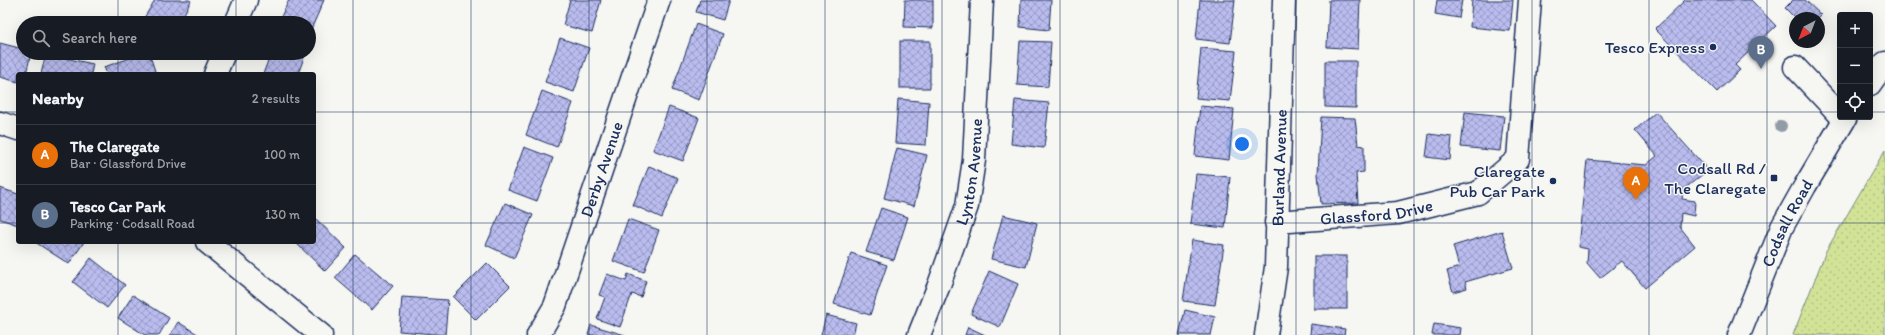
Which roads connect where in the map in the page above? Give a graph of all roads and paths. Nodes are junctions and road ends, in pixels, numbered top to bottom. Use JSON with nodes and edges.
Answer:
{"nodes":[{"id":1,"x":246,"y":0,"type":"edge"},
{"id":2,"x":659,"y":0,"type":"edge"},
{"id":3,"x":982,"y":0,"type":"edge"},
{"id":4,"x":1284,"y":0,"type":"edge"},
{"id":5,"x":1530,"y":0,"type":"edge"},
{"id":6,"x":239,"y":16,"type":"edge"},
{"id":7,"x":221,"y":60,"type":"edge"},
{"id":8,"x":1885,"y":63,"type":"edge"},
{"id":9,"x":1795,"y":67,"type":"dead end"},
{"id":10,"x":216,"y":72,"type":"edge"},
{"id":11,"x":1873,"y":80,"type":"edge"},
{"id":12,"x":1837,"y":111,"type":"edge"},
{"id":13,"x":1841,"y":120,"type":"edge"},
{"id":14,"x":0,"y":123,"type":"edge"},
{"id":15,"x":16,"y":128,"type":"edge"},
{"id":16,"x":1276,"y":222,"type":"junction"},
{"id":17,"x":209,"y":244,"type":"edge"},
{"id":18,"x":321,"y":335,"type":"edge"},
{"id":19,"x":538,"y":335,"type":"edge"},
{"id":20,"x":919,"y":335,"type":"edge"},
{"id":21,"x":1266,"y":335,"type":"edge"},
{"id":22,"x":1739,"y":335,"type":"edge"}],
"edges":[{"from":1,"to":6,"type":"street"},
{"from":2,"to":19,"type":"street","name":"Derby Avenue"},
{"from":3,"to":20,"type":"street","name":"Lynton Avenue"},
{"from":4,"to":16,"type":"street","name":"Burland Avenue"},
{"from":5,"to":16,"type":"street","name":"Glassford Drive"},
{"from":7,"to":10,"type":"street"},
{"from":8,"to":11,"type":"street"},
{"from":9,"to":12,"type":"street"},
{"from":13,"to":22,"type":"street","name":"Codsall Road"},
{"from":14,"to":15,"type":"street"},
{"from":16,"to":21,"type":"street","name":"Burland Avenue"},
{"from":17,"to":18,"type":"street"}]}
